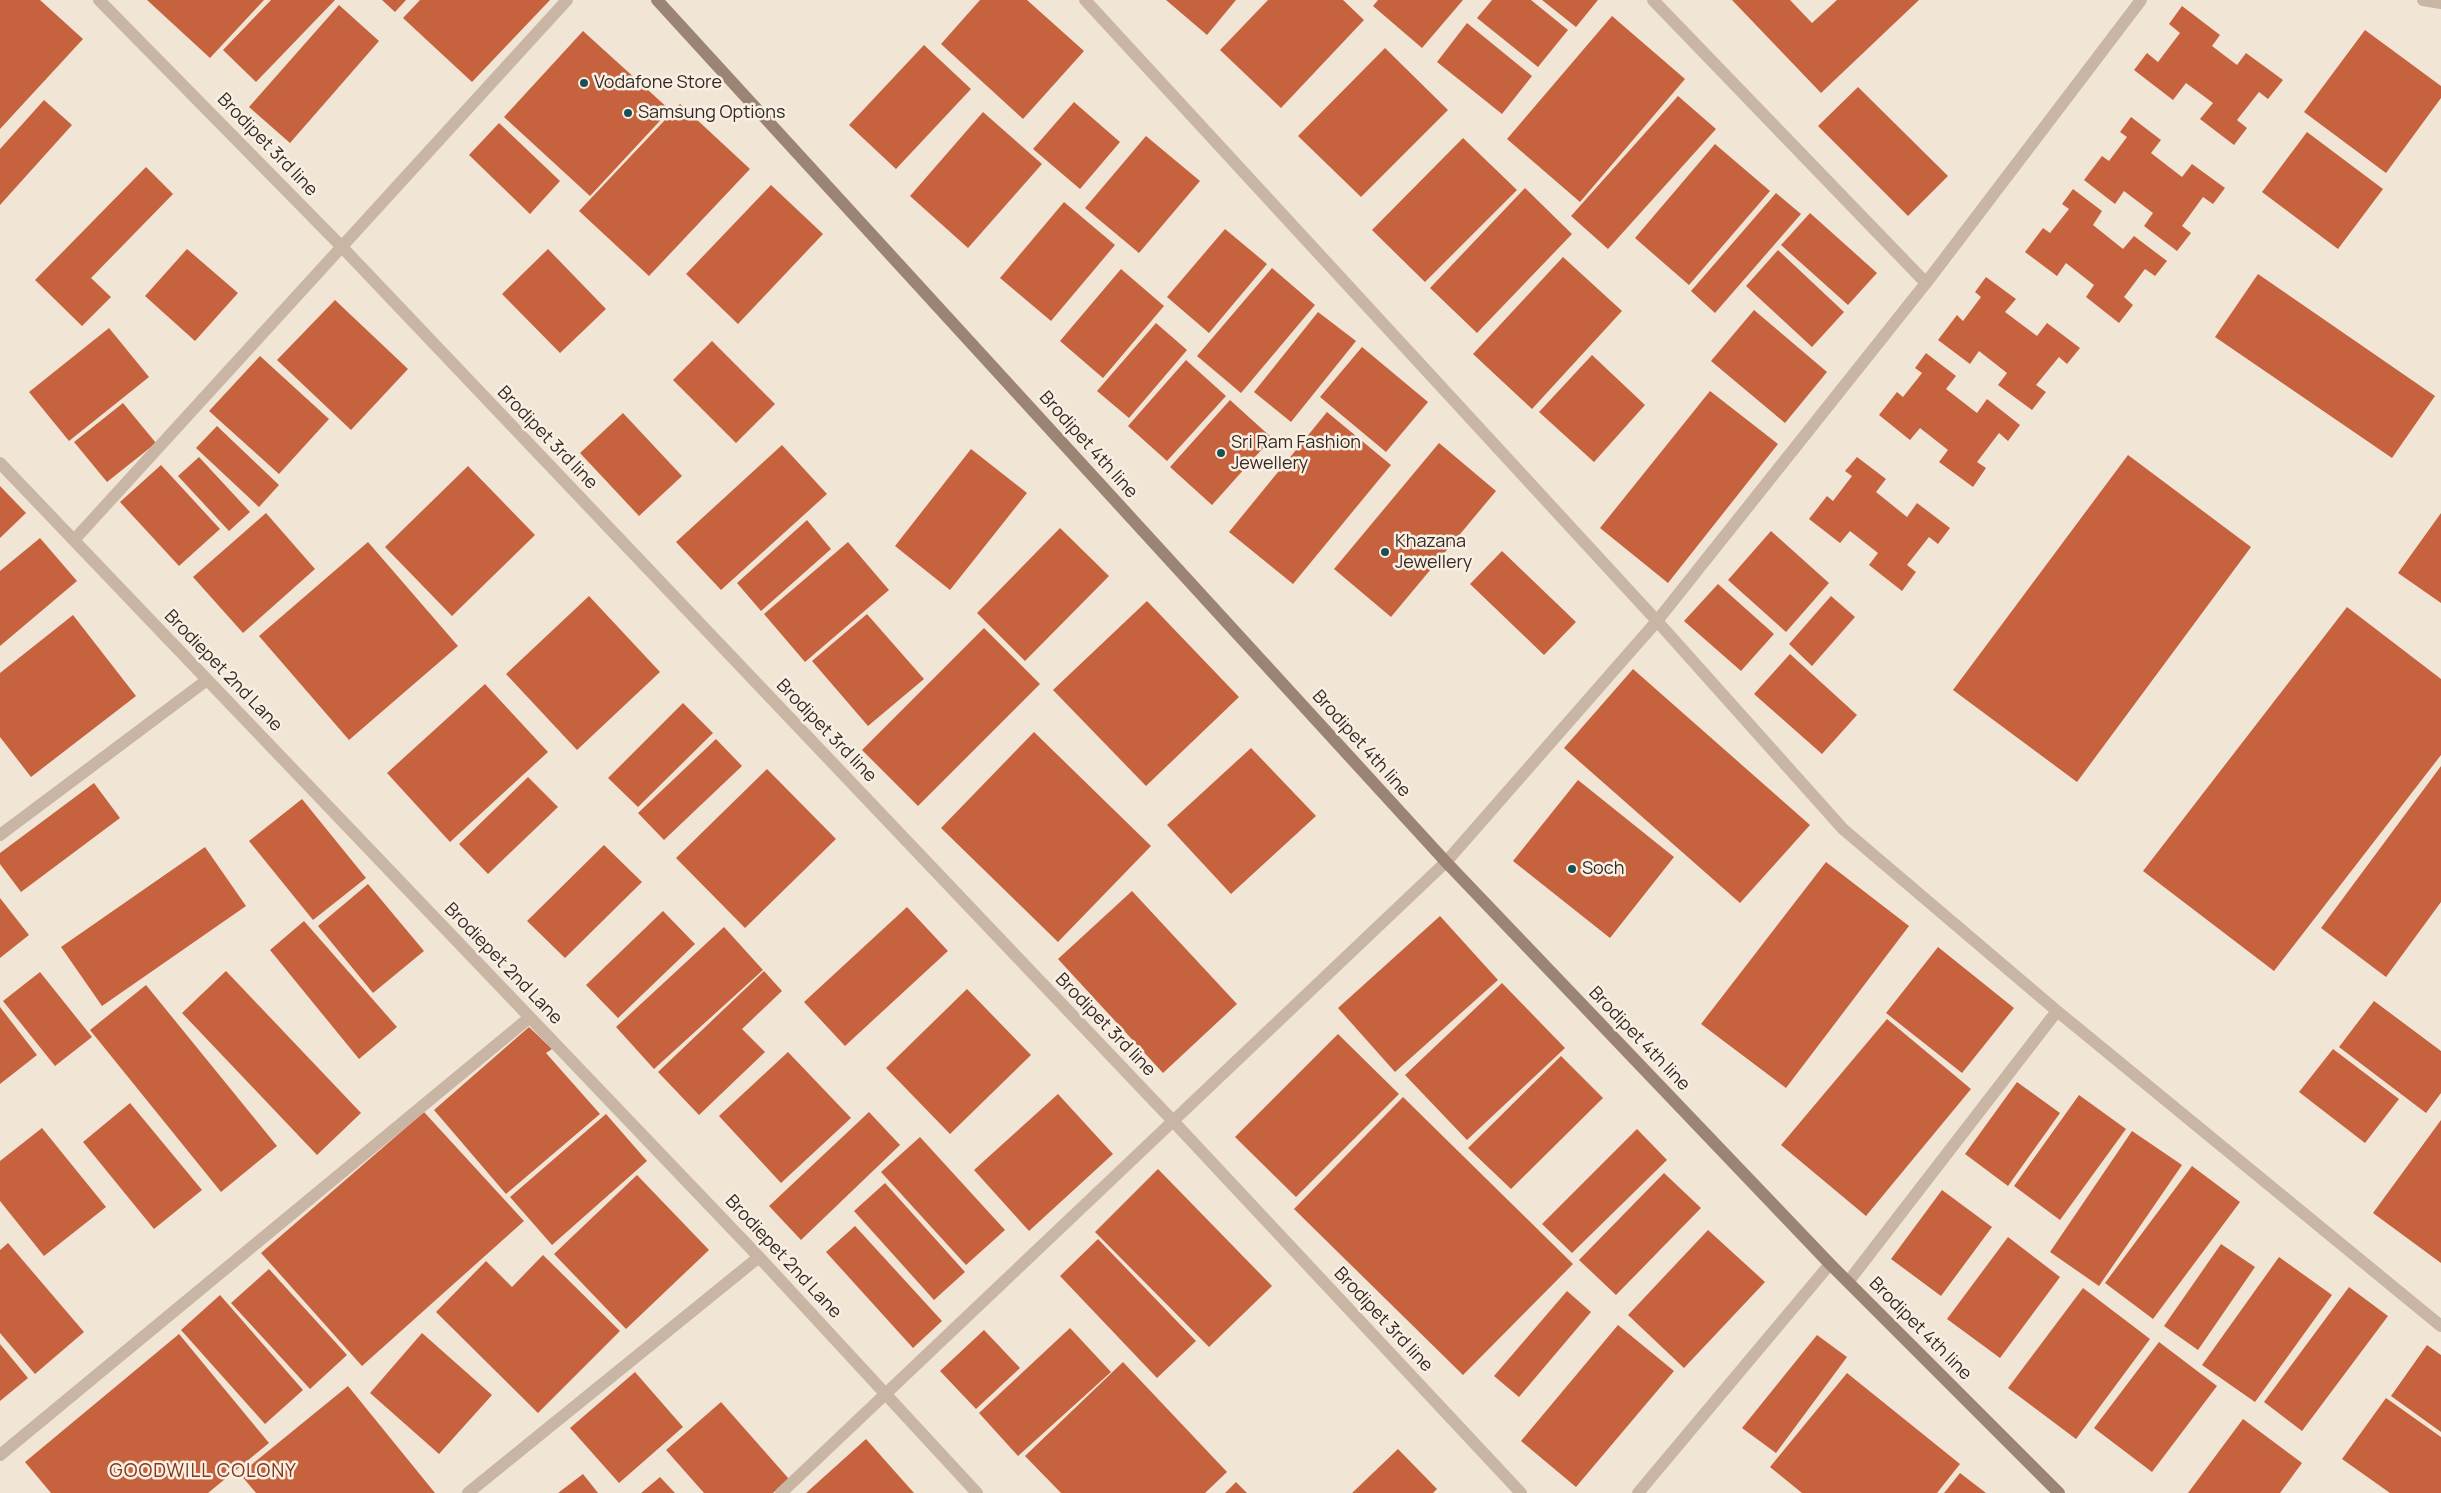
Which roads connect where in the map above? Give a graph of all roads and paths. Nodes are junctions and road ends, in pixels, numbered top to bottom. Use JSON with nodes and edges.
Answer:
{"nodes":[{"id":1,"x":99,"y":0,"type":"edge"},
{"id":2,"x":567,"y":0,"type":"edge"},
{"id":3,"x":658,"y":0,"type":"edge"},
{"id":4,"x":1085,"y":0,"type":"edge"},
{"id":5,"x":1653,"y":0,"type":"edge"},
{"id":6,"x":2141,"y":0,"type":"edge"},
{"id":7,"x":2423,"y":0,"type":"edge"},
{"id":8,"x":2441,"y":3,"type":"edge"},
{"id":9,"x":342,"y":247,"type":"junction"},
{"id":10,"x":1926,"y":282,"type":"junction"},
{"id":11,"x":0,"y":463,"type":"edge"},
{"id":12,"x":74,"y":540,"type":"junction"},
{"id":13,"x":1658,"y":621,"type":"junction"},
{"id":14,"x":207,"y":680,"type":"junction"},
{"id":15,"x":0,"y":835,"type":"edge"},
{"id":16,"x":1446,"y":862,"type":"junction"},
{"id":17,"x":2056,"y":1012,"type":"junction"},
{"id":18,"x":530,"y":1017,"type":"junction"},
{"id":19,"x":1173,"y":1121,"type":"junction"},
{"id":20,"x":759,"y":1257,"type":"junction"},
{"id":21,"x":1830,"y":1264,"type":"junction"},
{"id":22,"x":1848,"y":1282,"type":"junction"},
{"id":23,"x":2441,"y":1326,"type":"edge"},
{"id":24,"x":886,"y":1394,"type":"junction"},
{"id":25,"x":0,"y":1455,"type":"edge"},
{"id":26,"x":468,"y":1493,"type":"edge"},
{"id":27,"x":781,"y":1493,"type":"edge"},
{"id":28,"x":977,"y":1493,"type":"edge"},
{"id":29,"x":1521,"y":1493,"type":"edge"},
{"id":30,"x":1638,"y":1493,"type":"edge"},
{"id":31,"x":2059,"y":1493,"type":"edge"}],
"edges":[{"from":1,"to":9,"type":"street","name":"Brodipet 3rd line"},
{"from":2,"to":9,"type":"street"},
{"from":3,"to":16,"type":"street","name":"Brodipet 4th line"},
{"from":4,"to":13,"type":"street"},
{"from":5,"to":10,"type":"street"},
{"from":6,"to":10,"type":"street"},
{"from":7,"to":8,"type":"street"},
{"from":9,"to":12,"type":"street"},
{"from":9,"to":19,"type":"street","name":"Brodipet 3rd line"},
{"from":10,"to":13,"type":"street"},
{"from":11,"to":12,"type":"street","name":"Brodiepet 2nd Lane"},
{"from":12,"to":14,"type":"street","name":"Brodiepet 2nd Lane"},
{"from":13,"to":16,"type":"street"},
{"from":13,"to":17,"type":"street"},
{"from":14,"to":15,"type":"street"},
{"from":14,"to":18,"type":"street","name":"Brodiepet 2nd Lane"},
{"from":16,"to":19,"type":"street"},
{"from":16,"to":21,"type":"street","name":"Brodipet 4th line"},
{"from":17,"to":22,"type":"street"},
{"from":17,"to":23,"type":"street"},
{"from":18,"to":20,"type":"street","name":"Brodiepet 2nd Lane"},
{"from":18,"to":25,"type":"street"},
{"from":19,"to":24,"type":"street"},
{"from":19,"to":29,"type":"street","name":"Brodipet 3rd line"},
{"from":20,"to":24,"type":"street","name":"Brodiepet 2nd Lane"},
{"from":20,"to":26,"type":"street"},
{"from":21,"to":22,"type":"street","name":"Brodipet 4th line"},
{"from":21,"to":30,"type":"street"},
{"from":22,"to":31,"type":"street","name":"Brodipet 4th line"},
{"from":24,"to":27,"type":"street"},
{"from":24,"to":28,"type":"street","name":"Brodiepet 2nd Lane"}]}
